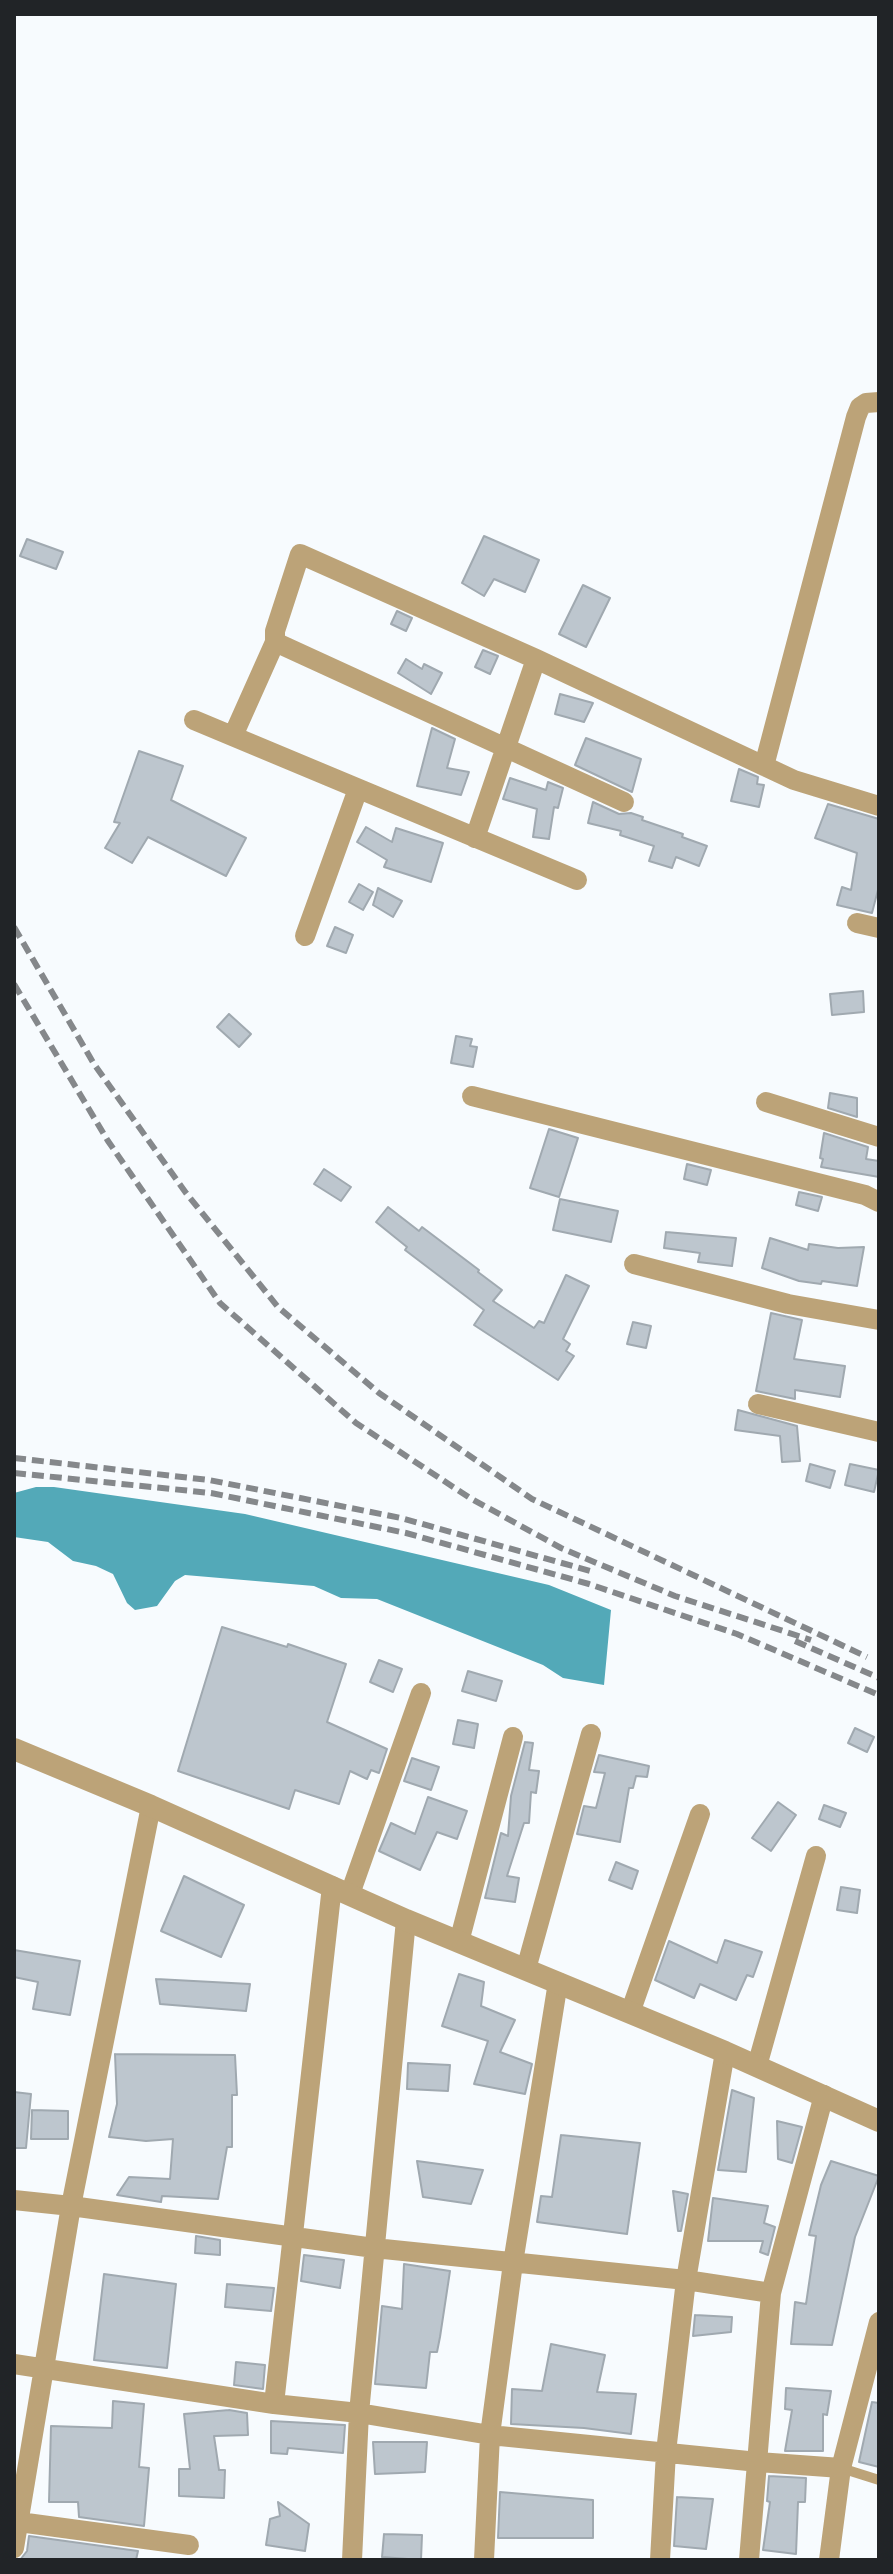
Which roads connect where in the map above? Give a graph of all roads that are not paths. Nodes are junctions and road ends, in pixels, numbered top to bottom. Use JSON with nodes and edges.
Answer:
{"nodes":[{"id":1,"x":879,"y":402,"type":"edge"},
{"id":2,"x":275,"y":642,"type":"junction"},
{"id":3,"x":536,"y":659,"type":"junction"},
{"id":4,"x":194,"y":720,"type":"dead end"},
{"id":5,"x":233,"y":736,"type":"junction"},
{"id":6,"x":504,"y":748,"type":"junction"},
{"id":7,"x":764,"y":766,"type":"junction"},
{"id":8,"x":358,"y":789,"type":"junction"},
{"id":9,"x":624,"y":802,"type":"dead end"},
{"id":10,"x":879,"y":806,"type":"edge"},
{"id":11,"x":475,"y":838,"type":"junction"},
{"id":12,"x":577,"y":880,"type":"dead end"},
{"id":13,"x":857,"y":923,"type":"dead end"},
{"id":14,"x":879,"y":928,"type":"edge"},
{"id":15,"x":305,"y":936,"type":"dead end"},
{"id":16,"x":472,"y":1096,"type":"dead end"},
{"id":17,"x":766,"y":1102,"type":"dead end"},
{"id":18,"x":879,"y":1137,"type":"edge"},
{"id":19,"x":879,"y":1202,"type":"edge"},
{"id":20,"x":634,"y":1264,"type":"dead end"},
{"id":21,"x":879,"y":1320,"type":"edge"},
{"id":22,"x":758,"y":1404,"type":"dead end"},
{"id":23,"x":879,"y":1432,"type":"edge"},
{"id":24,"x":421,"y":1693,"type":"dead end"},
{"id":25,"x":591,"y":1734,"type":"dead end"},
{"id":26,"x":513,"y":1737,"type":"dead end"},
{"id":27,"x":14,"y":1749,"type":"edge"},
{"id":28,"x":151,"y":1806,"type":"junction"},
{"id":29,"x":700,"y":1814,"type":"dead end"},
{"id":30,"x":816,"y":1856,"type":"dead end"},
{"id":31,"x":341,"y":1890,"type":"junction"},
{"id":32,"x":406,"y":1920,"type":"junction"},
{"id":33,"x":459,"y":1942,"type":"junction"},
{"id":34,"x":526,"y":1969,"type":"junction"},
{"id":35,"x":558,"y":1982,"type":"junction"},
{"id":36,"x":630,"y":2013,"type":"junction"},
{"id":37,"x":725,"y":2052,"type":"junction"},
{"id":38,"x":757,"y":2066,"type":"junction"},
{"id":39,"x":824,"y":2095,"type":"junction"},
{"id":40,"x":879,"y":2121,"type":"edge"},
{"id":41,"x":14,"y":2200,"type":"edge"},
{"id":42,"x":71,"y":2206,"type":"junction"},
{"id":43,"x":292,"y":2235,"type":"junction"},
{"id":44,"x":374,"y":2248,"type":"junction"},
{"id":45,"x":513,"y":2263,"type":"junction"},
{"id":46,"x":686,"y":2280,"type":"junction"},
{"id":47,"x":771,"y":2293,"type":"junction"},
{"id":48,"x":879,"y":2322,"type":"edge"},
{"id":49,"x":14,"y":2364,"type":"edge"},
{"id":50,"x":44,"y":2368,"type":"junction"},
{"id":51,"x":274,"y":2404,"type":"junction"},
{"id":52,"x":359,"y":2413,"type":"junction"},
{"id":53,"x":490,"y":2435,"type":"junction"},
{"id":54,"x":666,"y":2452,"type":"junction"},
{"id":55,"x":758,"y":2462,"type":"junction"},
{"id":56,"x":841,"y":2468,"type":"junction"},
{"id":57,"x":879,"y":2480,"type":"edge"},
{"id":58,"x":19,"y":2522,"type":"junction"},
{"id":59,"x":189,"y":2545,"type":"dead end"},
{"id":60,"x":14,"y":2548,"type":"edge"},
{"id":61,"x":352,"y":2560,"type":"edge"},
{"id":62,"x":484,"y":2560,"type":"edge"},
{"id":63,"x":660,"y":2560,"type":"edge"},
{"id":64,"x":749,"y":2560,"type":"edge"},
{"id":65,"x":829,"y":2560,"type":"edge"}],
"edges":[{"from":1,"to":7,"type":"street"},
{"from":2,"to":3,"type":"street"},
{"from":2,"to":5,"type":"street"},
{"from":2,"to":6,"type":"street"},
{"from":3,"to":6,"type":"street"},
{"from":3,"to":7,"type":"street"},
{"from":4,"to":5,"type":"street"},
{"from":5,"to":8,"type":"street"},
{"from":6,"to":9,"type":"street"},
{"from":6,"to":11,"type":"street"},
{"from":7,"to":10,"type":"street"},
{"from":8,"to":11,"type":"street"},
{"from":8,"to":15,"type":"street"},
{"from":11,"to":12,"type":"street"},
{"from":13,"to":14,"type":"street"},
{"from":16,"to":19,"type":"street"},
{"from":17,"to":18,"type":"street"},
{"from":20,"to":21,"type":"street"},
{"from":22,"to":23,"type":"street"},
{"from":24,"to":31,"type":"street"},
{"from":25,"to":34,"type":"street"},
{"from":26,"to":33,"type":"street"},
{"from":27,"to":28,"type":"street"},
{"from":28,"to":31,"type":"street"},
{"from":28,"to":42,"type":"street"},
{"from":29,"to":36,"type":"street"},
{"from":30,"to":38,"type":"street"},
{"from":31,"to":32,"type":"street"},
{"from":31,"to":43,"type":"street"},
{"from":32,"to":33,"type":"street"},
{"from":32,"to":44,"type":"street"},
{"from":33,"to":34,"type":"street"},
{"from":34,"to":35,"type":"street"},
{"from":35,"to":36,"type":"street"},
{"from":35,"to":45,"type":"street"},
{"from":36,"to":37,"type":"street"},
{"from":37,"to":38,"type":"street"},
{"from":37,"to":46,"type":"street"},
{"from":38,"to":39,"type":"street"},
{"from":39,"to":40,"type":"street"},
{"from":39,"to":47,"type":"street"},
{"from":41,"to":42,"type":"street"},
{"from":42,"to":43,"type":"street"},
{"from":42,"to":50,"type":"street"},
{"from":43,"to":44,"type":"street"},
{"from":43,"to":51,"type":"street"},
{"from":44,"to":45,"type":"street"},
{"from":44,"to":52,"type":"street"},
{"from":45,"to":46,"type":"street"},
{"from":45,"to":53,"type":"street"},
{"from":46,"to":47,"type":"street"},
{"from":46,"to":54,"type":"street"},
{"from":47,"to":55,"type":"street"},
{"from":48,"to":56,"type":"street"},
{"from":49,"to":50,"type":"street"},
{"from":50,"to":51,"type":"street"},
{"from":50,"to":58,"type":"street"},
{"from":51,"to":52,"type":"street"},
{"from":52,"to":53,"type":"street"},
{"from":52,"to":61,"type":"street"},
{"from":53,"to":54,"type":"street"},
{"from":53,"to":62,"type":"street"},
{"from":54,"to":55,"type":"street"},
{"from":54,"to":63,"type":"street"},
{"from":55,"to":56,"type":"street"},
{"from":55,"to":64,"type":"street"},
{"from":56,"to":57,"type":"lane"},
{"from":56,"to":65,"type":"street"},
{"from":58,"to":59,"type":"street"},
{"from":58,"to":60,"type":"street"}]}
